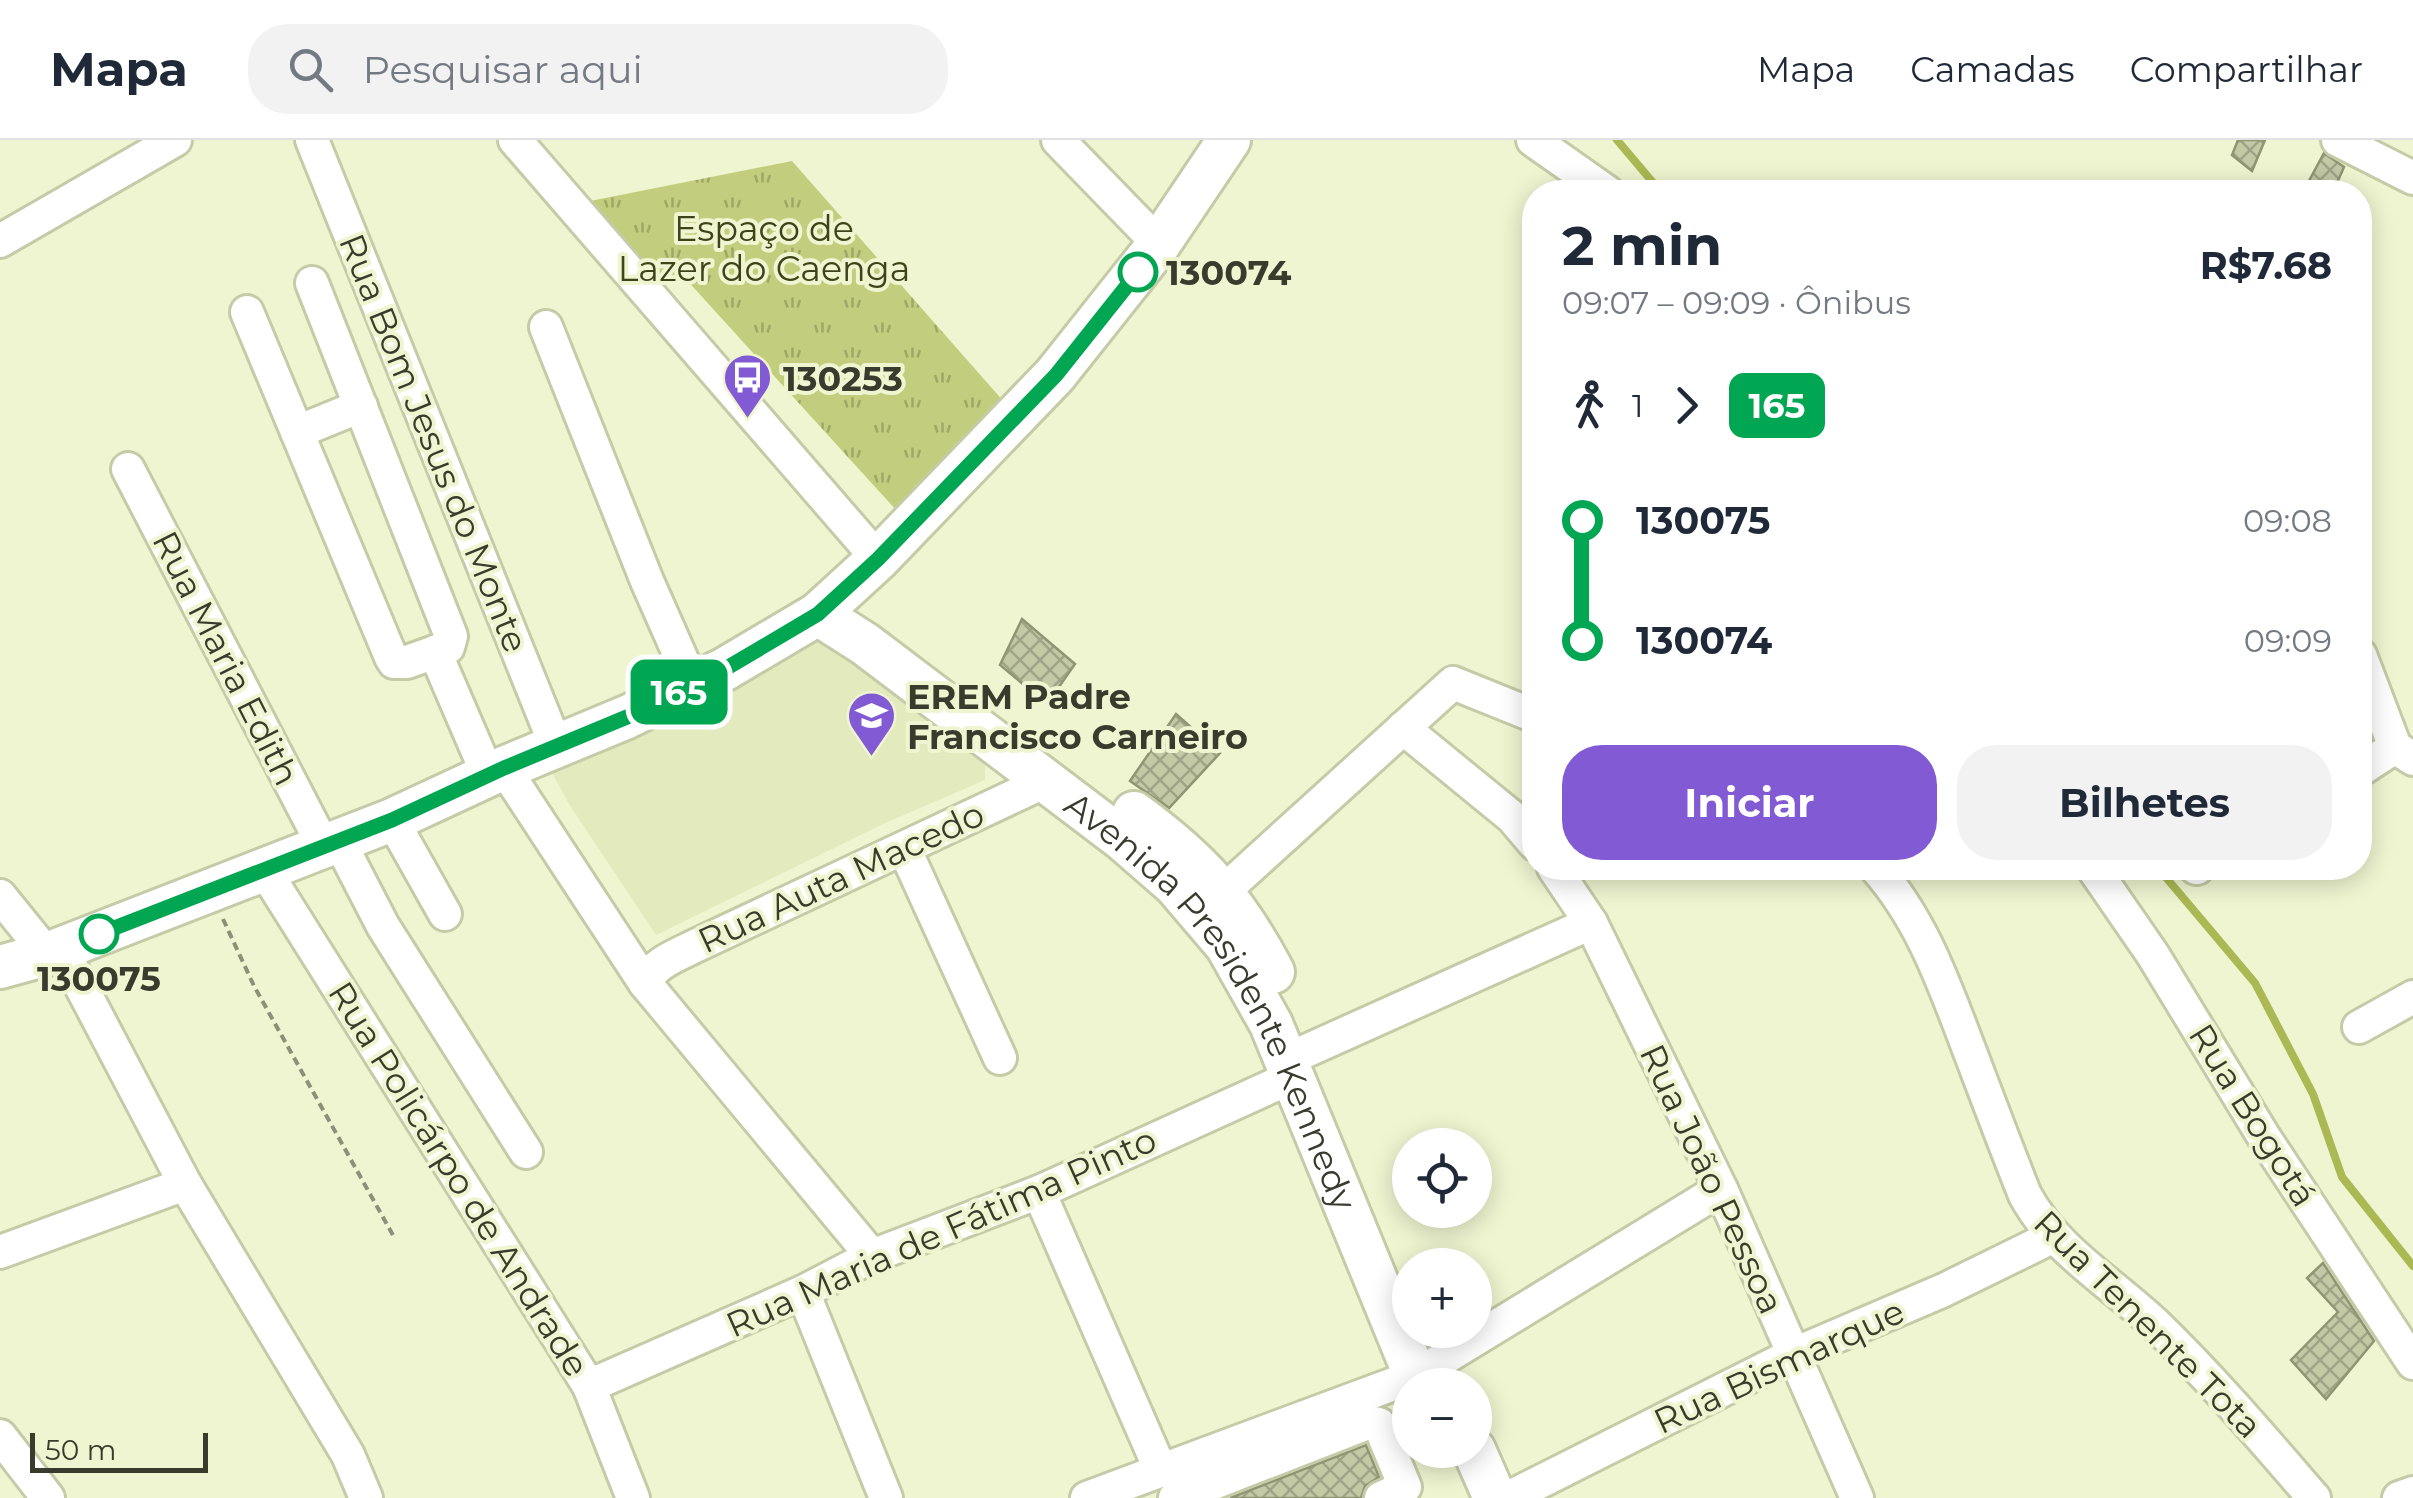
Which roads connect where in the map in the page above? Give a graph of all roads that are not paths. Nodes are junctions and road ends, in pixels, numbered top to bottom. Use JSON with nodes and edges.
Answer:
{"nodes":[{"id":1,"x":174,"y":140,"type":"edge"},
{"id":2,"x":312,"y":140,"type":"edge"},
{"id":3,"x":515,"y":140,"type":"edge"},
{"id":4,"x":1058,"y":140,"type":"edge"},
{"id":5,"x":1230,"y":140,"type":"edge"},
{"id":6,"x":1533,"y":140,"type":"edge"},
{"id":7,"x":2338,"y":140,"type":"edge"},
{"id":8,"x":2413,"y":178,"type":"edge"},
{"id":9,"x":1590,"y":180,"type":"edge"},
{"id":10,"x":0,"y":242,"type":"edge"},
{"id":11,"x":1159,"y":244,"type":"junction"},
{"id":12,"x":312,"y":283,"type":"dead end"},
{"id":13,"x":247,"y":312,"type":"dead end"},
{"id":14,"x":546,"y":328,"type":"dead end"},
{"id":15,"x":361,"y":406,"type":"junction"},
{"id":16,"x":297,"y":432,"type":"junction"},
{"id":17,"x":128,"y":468,"type":"dead end"},
{"id":18,"x":878,"y":559,"type":"junction"},
{"id":19,"x":828,"y":606,"type":"junction"},
{"id":20,"x":435,"y":652,"type":"junction"},
{"id":21,"x":2372,"y":681,"type":"edge"},
{"id":22,"x":693,"y":685,"type":"junction"},
{"id":23,"x":1522,"y":711,"type":"edge"},
{"id":24,"x":1403,"y":728,"type":"junction"},
{"id":25,"x":556,"y":746,"type":"junction"},
{"id":26,"x":2404,"y":753,"type":"edge"},
{"id":27,"x":2372,"y":765,"type":"edge"},
{"id":28,"x":496,"y":772,"type":"junction"},
{"id":29,"x":1046,"y":781,"type":"junction"},
{"id":30,"x":392,"y":820,"type":"junction"},
{"id":31,"x":1522,"y":830,"type":"edge"},
{"id":32,"x":331,"y":844,"type":"junction"},
{"id":33,"x":904,"y":848,"type":"junction"},
{"id":34,"x":264,"y":871,"type":"junction"},
{"id":35,"x":1562,"y":880,"type":"edge"},
{"id":36,"x":1886,"y":880,"type":"edge"},
{"id":37,"x":2101,"y":880,"type":"edge"},
{"id":38,"x":1224,"y":892,"type":"junction"},
{"id":39,"x":0,"y":896,"type":"edge"},
{"id":40,"x":444,"y":914,"type":"dead end"},
{"id":41,"x":1591,"y":923,"type":"junction"},
{"id":42,"x":54,"y":951,"type":"junction"},
{"id":43,"x":0,"y":967,"type":"edge"},
{"id":44,"x":644,"y":983,"type":"junction"},
{"id":45,"x":2413,"y":998,"type":"edge"},
{"id":46,"x":2359,"y":1027,"type":"dead end"},
{"id":47,"x":1000,"y":1058,"type":"dead end"},
{"id":48,"x":1299,"y":1064,"type":"junction"},
{"id":49,"x":526,"y":1152,"type":"dead end"},
{"id":50,"x":185,"y":1184,"type":"junction"},
{"id":51,"x":1721,"y":1189,"type":"junction"},
{"id":52,"x":1038,"y":1192,"type":"junction"},
{"id":53,"x":2052,"y":1236,"type":"junction"},
{"id":54,"x":0,"y":1252,"type":"edge"},
{"id":55,"x":872,"y":1256,"type":"junction"},
{"id":56,"x":1392,"y":1262,"type":"edge"},
{"id":57,"x":803,"y":1292,"type":"junction"},
{"id":58,"x":1792,"y":1355,"type":"junction"},
{"id":59,"x":2413,"y":1364,"type":"edge"},
{"id":60,"x":1428,"y":1367,"type":"edge"},
{"id":61,"x":589,"y":1386,"type":"junction"},
{"id":62,"x":0,"y":1436,"type":"edge"},
{"id":63,"x":1454,"y":1468,"type":"edge"},
{"id":64,"x":1482,"y":1468,"type":"edge"},
{"id":65,"x":1168,"y":1485,"type":"edge"},
{"id":66,"x":2413,"y":1493,"type":"edge"},
{"id":67,"x":1398,"y":1494,"type":"edge"},
{"id":68,"x":48,"y":1498,"type":"edge"},
{"id":69,"x":366,"y":1498,"type":"edge"},
{"id":70,"x":632,"y":1498,"type":"edge"},
{"id":71,"x":886,"y":1498,"type":"edge"},
{"id":72,"x":1086,"y":1498,"type":"edge"},
{"id":73,"x":1466,"y":1498,"type":"edge"},
{"id":74,"x":1494,"y":1498,"type":"edge"},
{"id":75,"x":1508,"y":1498,"type":"edge"},
{"id":76,"x":1857,"y":1498,"type":"edge"},
{"id":77,"x":2314,"y":1498,"type":"edge"},
{"id":78,"x":2399,"y":1498,"type":"edge"}],
"edges":[{"from":1,"to":10,"type":"street"},
{"from":2,"to":25,"type":"street","name":"Rua Bom Jesus do Monte"},
{"from":3,"to":18,"type":"street"},
{"from":4,"to":11,"type":"street"},
{"from":5,"to":11,"type":"main road"},
{"from":6,"to":9,"type":"street"},
{"from":7,"to":8,"type":"street"},
{"from":11,"to":18,"type":"main road"},
{"from":12,"to":15,"type":"street"},
{"from":13,"to":16,"type":"street"},
{"from":14,"to":22,"type":"street"},
{"from":15,"to":16,"type":"street"},
{"from":15,"to":20,"type":"street"},
{"from":16,"to":20,"type":"street"},
{"from":17,"to":32,"type":"street","name":"Rua Maria Edith"},
{"from":18,"to":19,"type":"main road"},
{"from":19,"to":22,"type":"main road"},
{"from":19,"to":29,"type":"main road","name":"Avenida Presidente Kennedy"},
{"from":19,"to":38,"type":"main road","name":"Avenida Presidente Kennedy"},
{"from":20,"to":28,"type":"street"},
{"from":21,"to":26,"type":"street"},
{"from":22,"to":25,"type":"main road"},
{"from":23,"to":24,"type":"street"},
{"from":24,"to":31,"type":"street"},
{"from":24,"to":38,"type":"street"},
{"from":25,"to":28,"type":"main road"},
{"from":26,"to":27,"type":"street"},
{"from":28,"to":30,"type":"main road"},
{"from":28,"to":44,"type":"street"},
{"from":29,"to":33,"type":"street","name":"Rua Auta Macedo"},
{"from":29,"to":48,"type":"main road","name":"Avenida Presidente Kennedy"},
{"from":30,"to":32,"type":"main road"},
{"from":30,"to":40,"type":"street"},
{"from":32,"to":34,"type":"main road"},
{"from":32,"to":49,"type":"street","name":"Rua Maria Edith"},
{"from":33,"to":44,"type":"street","name":"Rua Auta Macedo"},
{"from":33,"to":47,"type":"street"},
{"from":34,"to":42,"type":"main road"},
{"from":34,"to":61,"type":"street","name":"Rua Policárpo de Andrade"},
{"from":35,"to":41,"type":"street","name":"Rua João Pessoa"},
{"from":36,"to":53,"type":"street","name":"Rua Tenente Tota"},
{"from":37,"to":59,"type":"street","name":"Rua Bogotá"},
{"from":38,"to":48,"type":"main road","name":"Avenida Presidente Kennedy"},
{"from":39,"to":42,"type":"street"},
{"from":41,"to":48,"type":"street","name":"Rua Maria de Fátima Pinto"},
{"from":41,"to":51,"type":"street","name":"Rua João Pessoa"},
{"from":42,"to":43,"type":"main road"},
{"from":42,"to":50,"type":"street"},
{"from":44,"to":55,"type":"street"},
{"from":45,"to":46,"type":"street"},
{"from":48,"to":52,"type":"street","name":"Rua Maria de Fátima Pinto"},
{"from":48,"to":56,"type":"main road","name":"Avenida Presidente Kennedy"},
{"from":48,"to":60,"type":"main road","name":"Avenida Presidente Kennedy"},
{"from":50,"to":54,"type":"street"},
{"from":50,"to":69,"type":"street"},
{"from":51,"to":58,"type":"street","name":"Rua João Pessoa"},
{"from":51,"to":60,"type":"street"},
{"from":52,"to":55,"type":"street","name":"Rua Maria de Fátima Pinto"},
{"from":52,"to":65,"type":"street"},
{"from":53,"to":58,"type":"street","name":"Rua Bismarque"},
{"from":53,"to":77,"type":"street","name":"Rua Tenente Tota"},
{"from":55,"to":57,"type":"street","name":"Rua Maria de Fátima Pinto"},
{"from":57,"to":61,"type":"street","name":"Rua Maria de Fátima Pinto"},
{"from":57,"to":71,"type":"street"},
{"from":58,"to":75,"type":"street","name":"Rua Bismarque"},
{"from":58,"to":76,"type":"street","name":"Rua João Pessoa"},
{"from":60,"to":65,"type":"street"},
{"from":61,"to":70,"type":"street","name":"Rua Policárpo de Andrade"},
{"from":62,"to":68,"type":"street"},
{"from":63,"to":73,"type":"main road"},
{"from":64,"to":74,"type":"main road"},
{"from":65,"to":67,"type":"street"},
{"from":65,"to":72,"type":"street"},
{"from":66,"to":78,"type":"street"}]}
